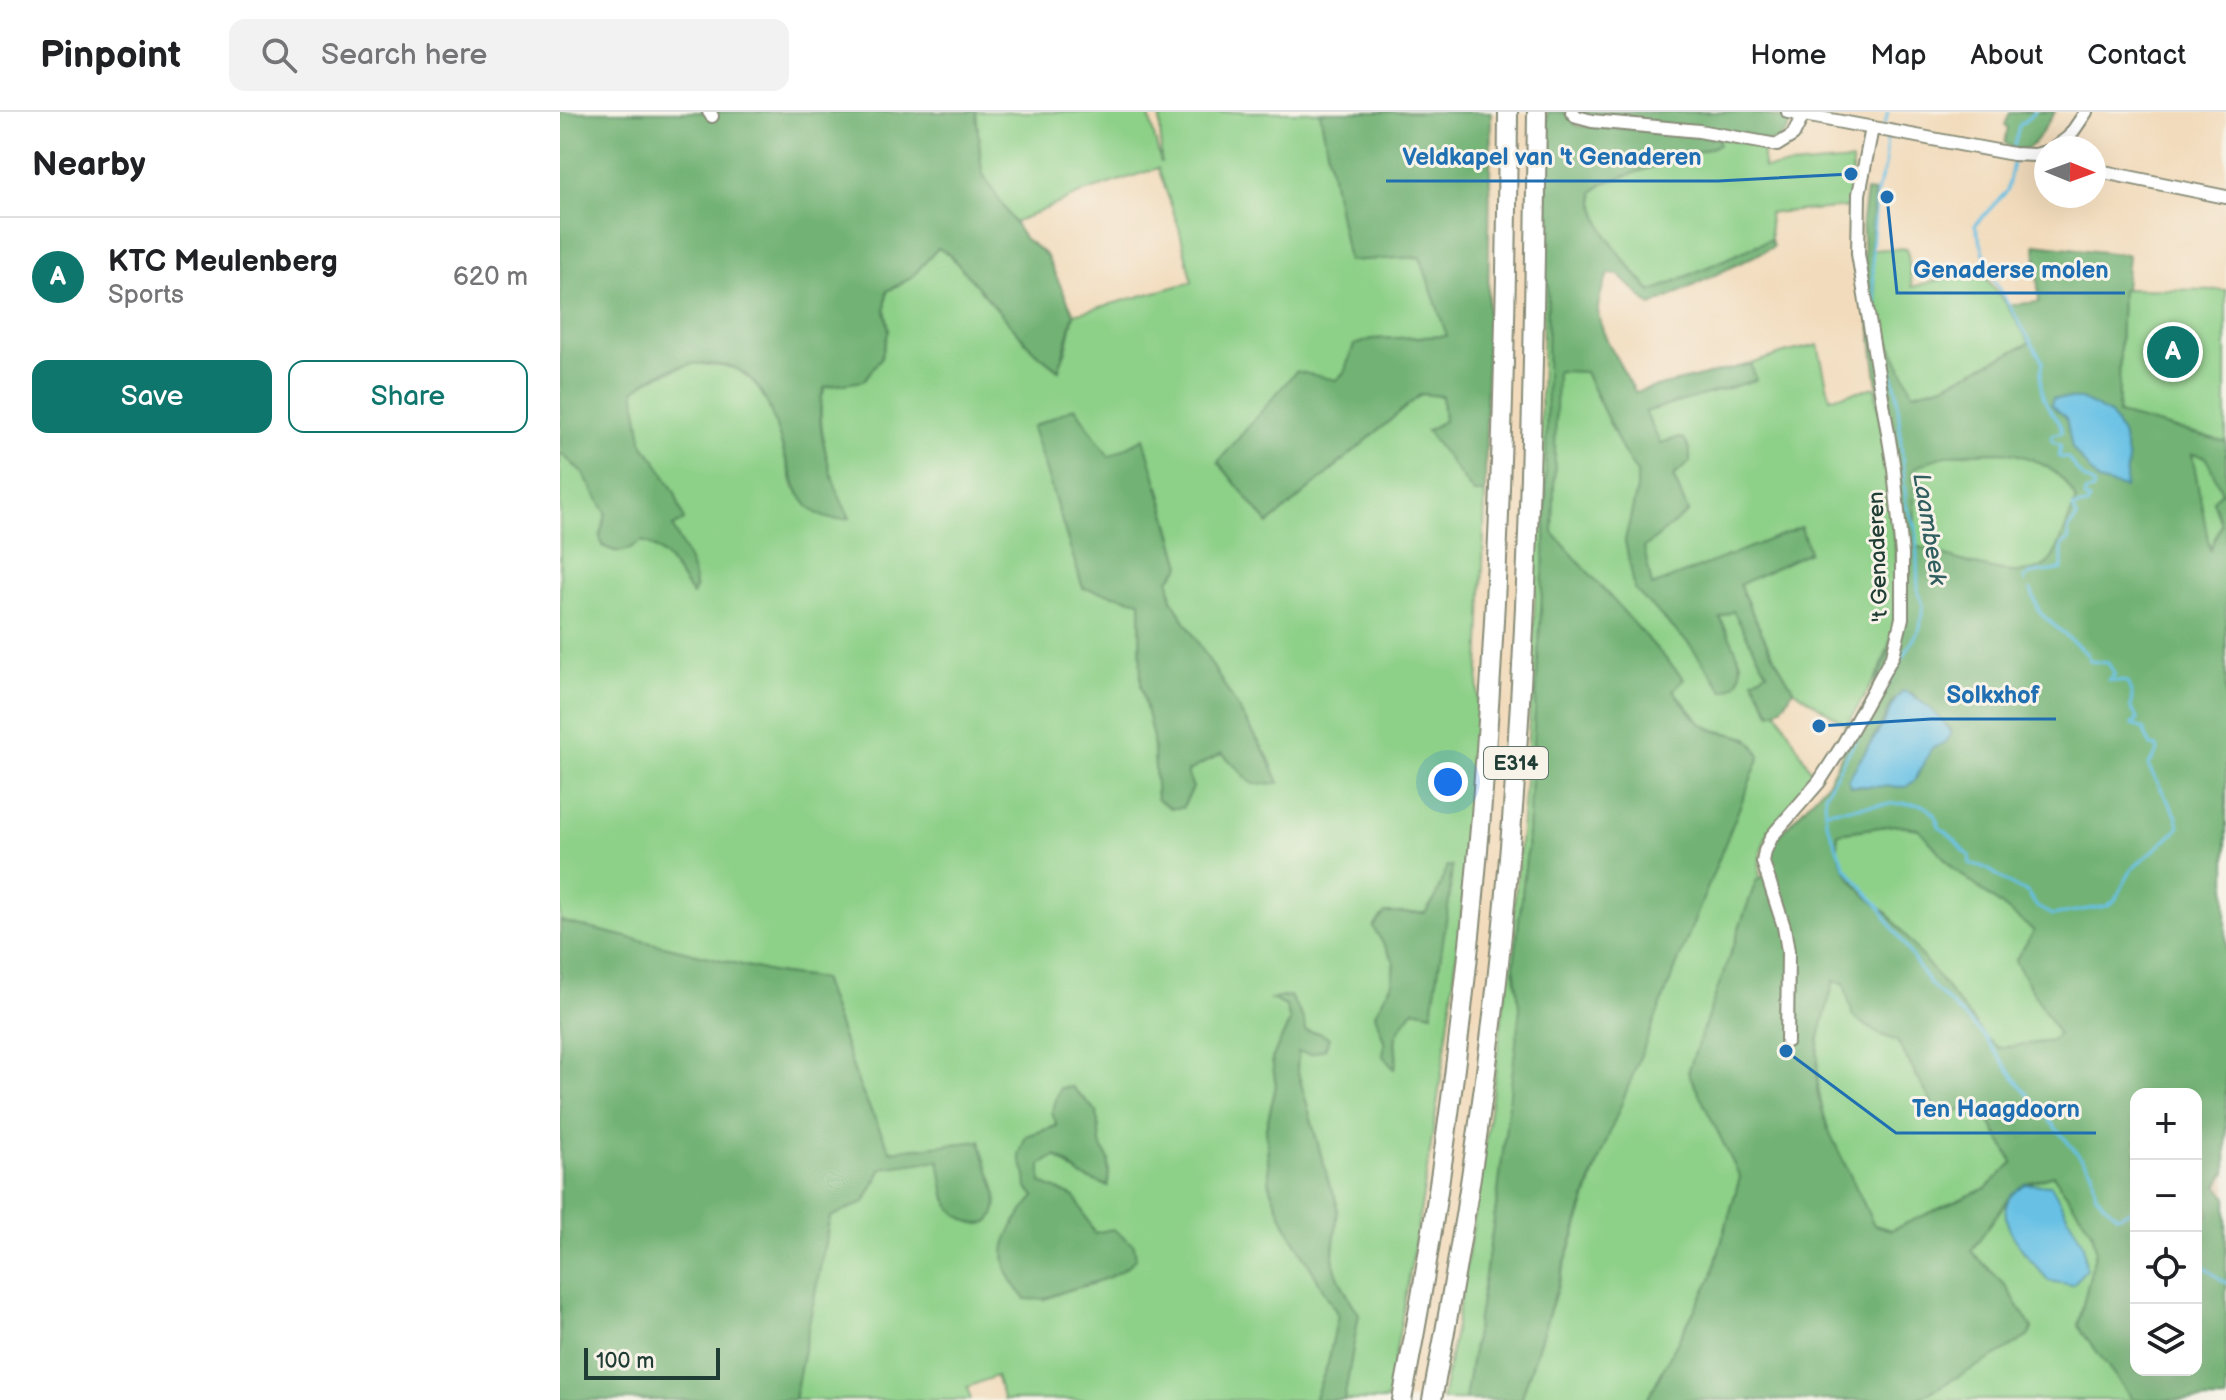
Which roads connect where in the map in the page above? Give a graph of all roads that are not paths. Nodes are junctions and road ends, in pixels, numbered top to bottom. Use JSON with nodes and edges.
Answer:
{"nodes":[{"id":1,"x":1508,"y":112,"type":"edge"},
{"id":2,"x":1537,"y":112,"type":"edge"},
{"id":3,"x":1572,"y":112,"type":"edge"},
{"id":4,"x":1788,"y":112,"type":"edge"},
{"id":5,"x":2086,"y":112,"type":"edge"},
{"id":6,"x":1797,"y":113,"type":"edge"},
{"id":7,"x":1854,"y":118,"type":"edge"},
{"id":8,"x":1872,"y":128,"type":"junction"},
{"id":9,"x":2076,"y":136,"type":"edge"},
{"id":10,"x":2034,"y":155,"type":"edge"},
{"id":11,"x":2106,"y":171,"type":"edge"},
{"id":12,"x":2226,"y":197,"type":"edge"},
{"id":13,"x":1787,"y":1041,"type":"dead end"},
{"id":14,"x":1402,"y":1400,"type":"edge"},
{"id":15,"x":1432,"y":1400,"type":"edge"}],
"edges":[{"from":1,"to":14,"type":"highway","number":"E314"},
{"from":2,"to":15,"type":"highway","number":"E314"},
{"from":3,"to":6,"type":"street"},
{"from":4,"to":6,"type":"street"},
{"from":5,"to":9,"type":"street"},
{"from":6,"to":7,"type":"street"},
{"from":7,"to":8,"type":"street"},
{"from":8,"to":10,"type":"street"},
{"from":8,"to":13,"type":"street","name":"'t Genaderen"},
{"from":11,"to":12,"type":"street"}]}
